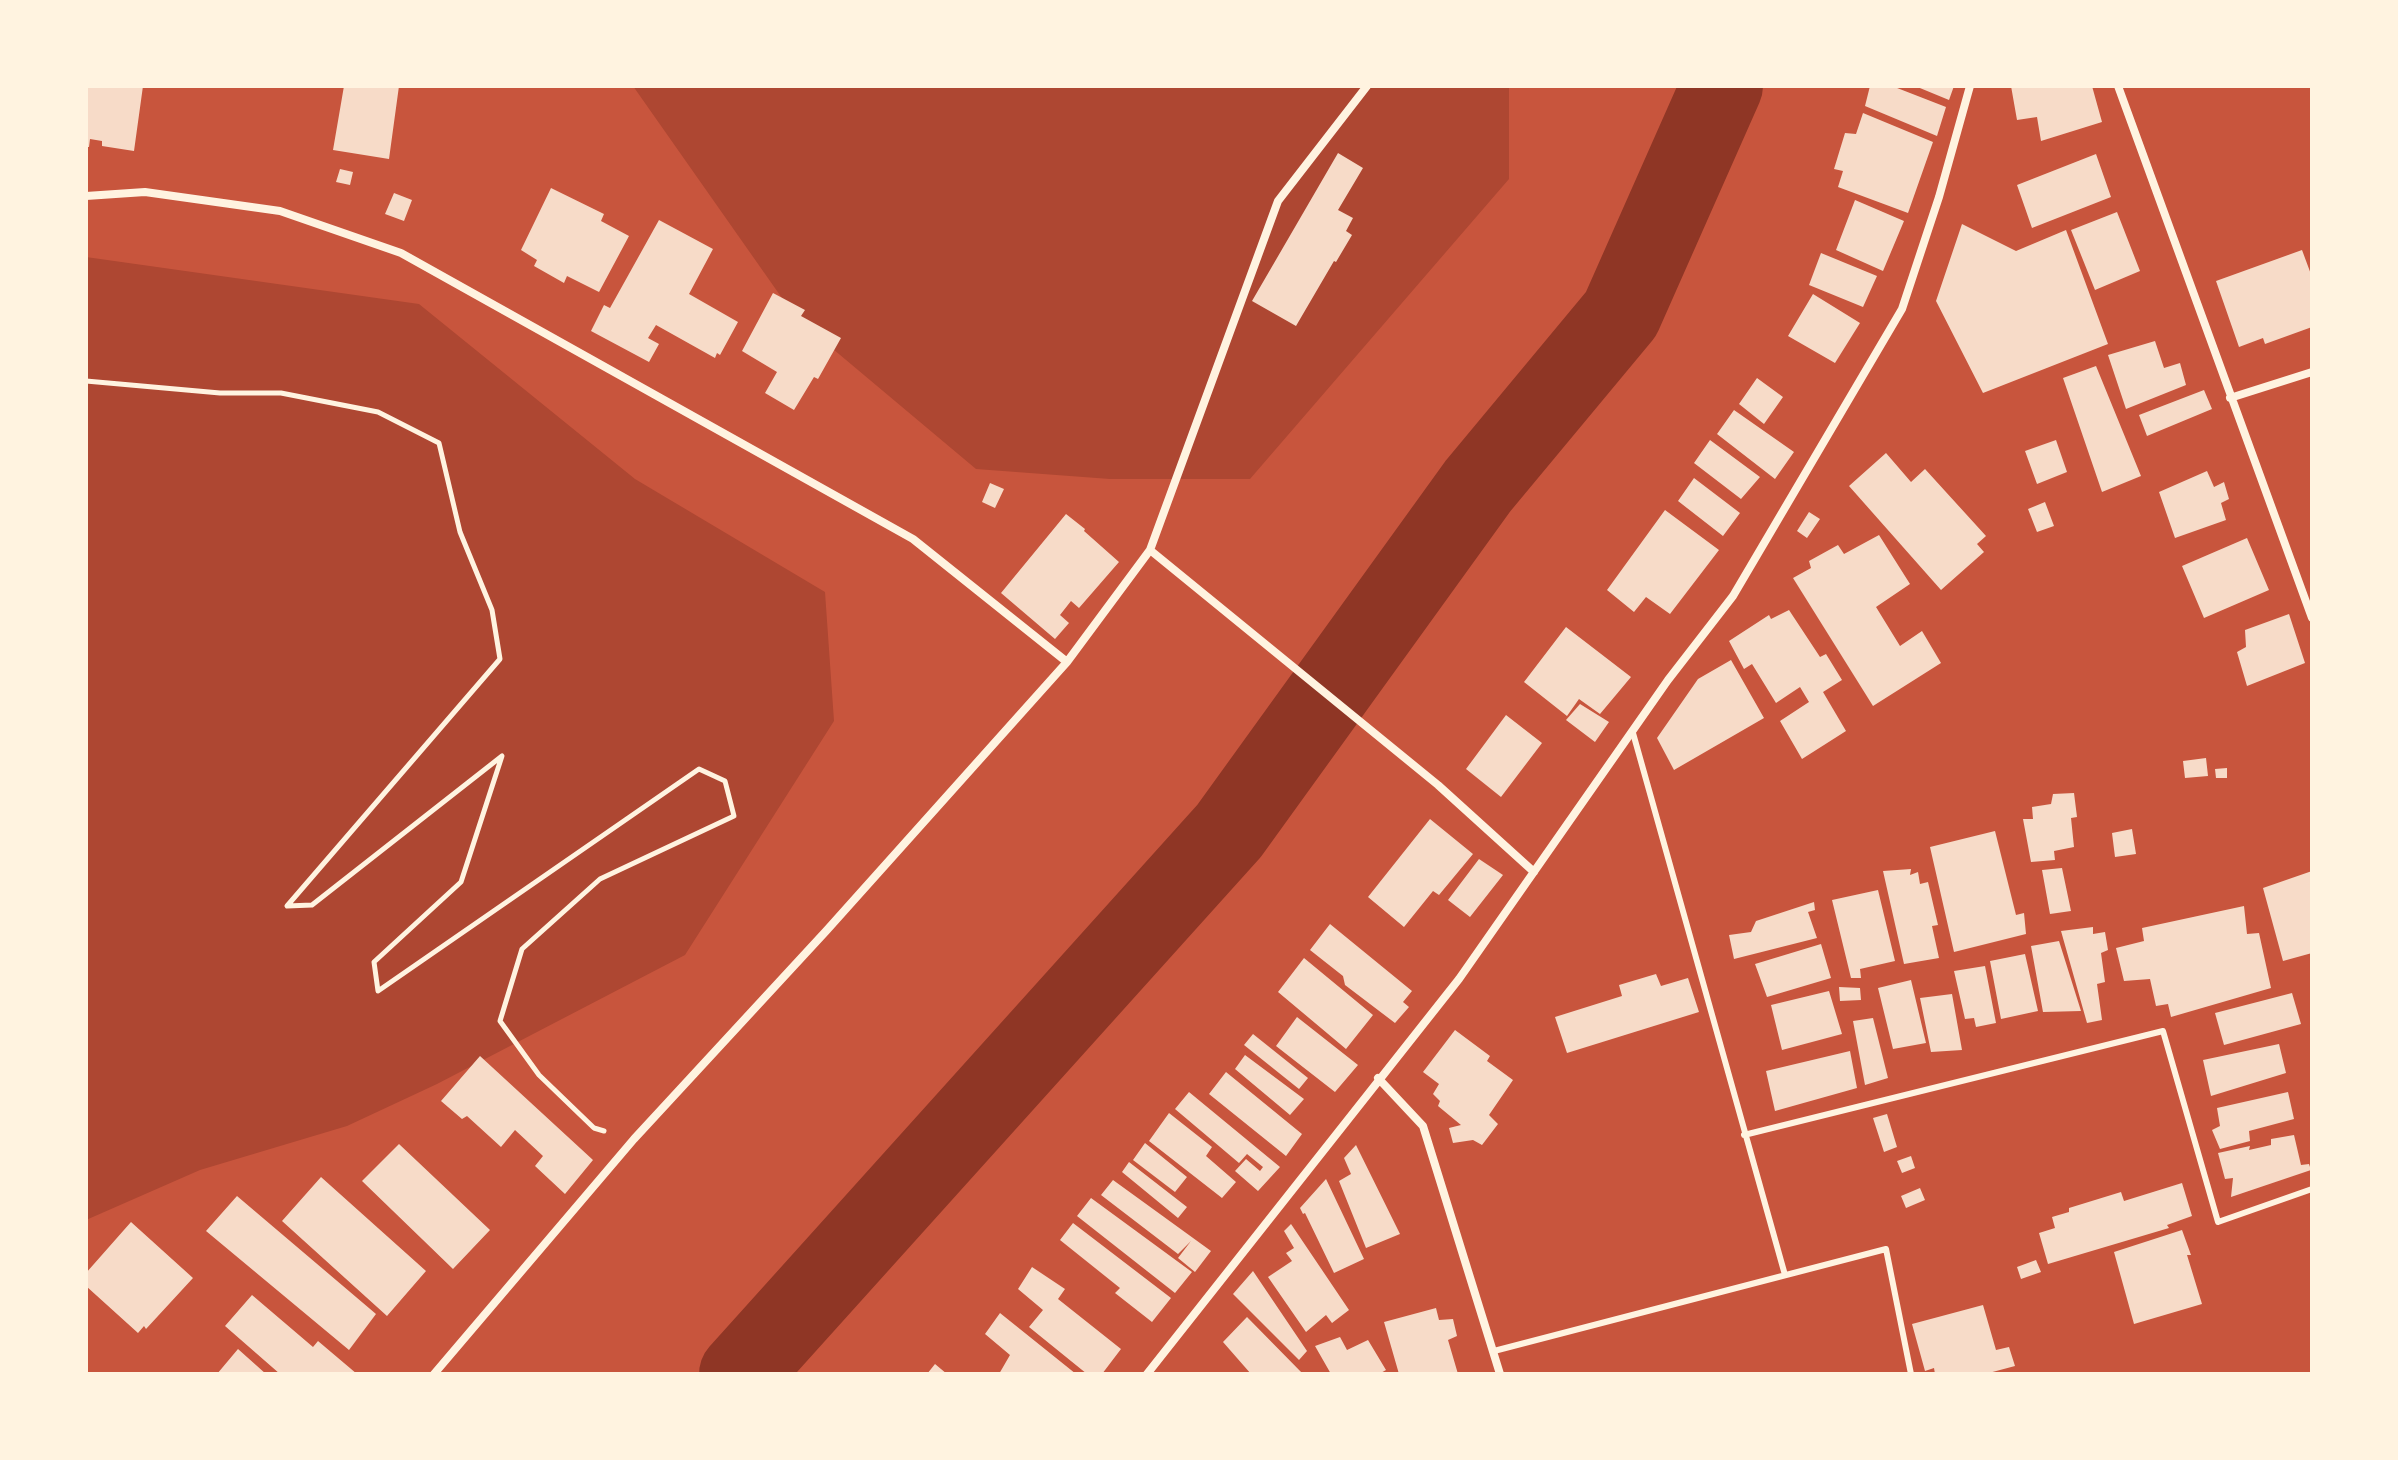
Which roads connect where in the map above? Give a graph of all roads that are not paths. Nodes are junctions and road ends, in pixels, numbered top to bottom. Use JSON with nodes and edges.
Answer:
{"nodes":[{"id":1,"x":1367,"y":86,"type":"edge"},
{"id":2,"x":1970,"y":86,"type":"edge"},
{"id":3,"x":2118,"y":86,"type":"edge"},
{"id":4,"x":86,"y":196,"type":"edge"},
{"id":5,"x":2312,"y":372,"type":"edge"},
{"id":6,"x":2230,"y":398,"type":"junction"},
{"id":7,"x":1150,"y":550,"type":"junction"},
{"id":8,"x":2312,"y":618,"type":"edge"},
{"id":9,"x":1067,"y":662,"type":"junction"},
{"id":10,"x":1633,"y":733,"type":"junction"},
{"id":11,"x":1534,"y":872,"type":"junction"},
{"id":12,"x":1378,"y":1078,"type":"junction"},
{"id":13,"x":1744,"y":1135,"type":"junction"},
{"id":14,"x":2312,"y":1189,"type":"edge"},
{"id":15,"x":1785,"y":1275,"type":"junction"},
{"id":16,"x":1494,"y":1351,"type":"junction"},
{"id":17,"x":434,"y":1374,"type":"edge"},
{"id":18,"x":1147,"y":1374,"type":"edge"},
{"id":19,"x":1500,"y":1374,"type":"edge"},
{"id":20,"x":1911,"y":1374,"type":"edge"}],
"edges":[{"from":1,"to":7,"type":"street"},
{"from":2,"to":10,"type":"street"},
{"from":3,"to":6,"type":"street"},
{"from":4,"to":9,"type":"street"},
{"from":5,"to":6,"type":"street"},
{"from":6,"to":8,"type":"street"},
{"from":7,"to":9,"type":"street"},
{"from":7,"to":11,"type":"street"},
{"from":9,"to":17,"type":"street"},
{"from":10,"to":11,"type":"street"},
{"from":10,"to":13,"type":"lane"},
{"from":11,"to":12,"type":"street"},
{"from":12,"to":16,"type":"street"},
{"from":12,"to":18,"type":"street"},
{"from":13,"to":14,"type":"lane"},
{"from":13,"to":15,"type":"lane"},
{"from":15,"to":16,"type":"lane"},
{"from":15,"to":20,"type":"lane"},
{"from":16,"to":19,"type":"street"}]}
